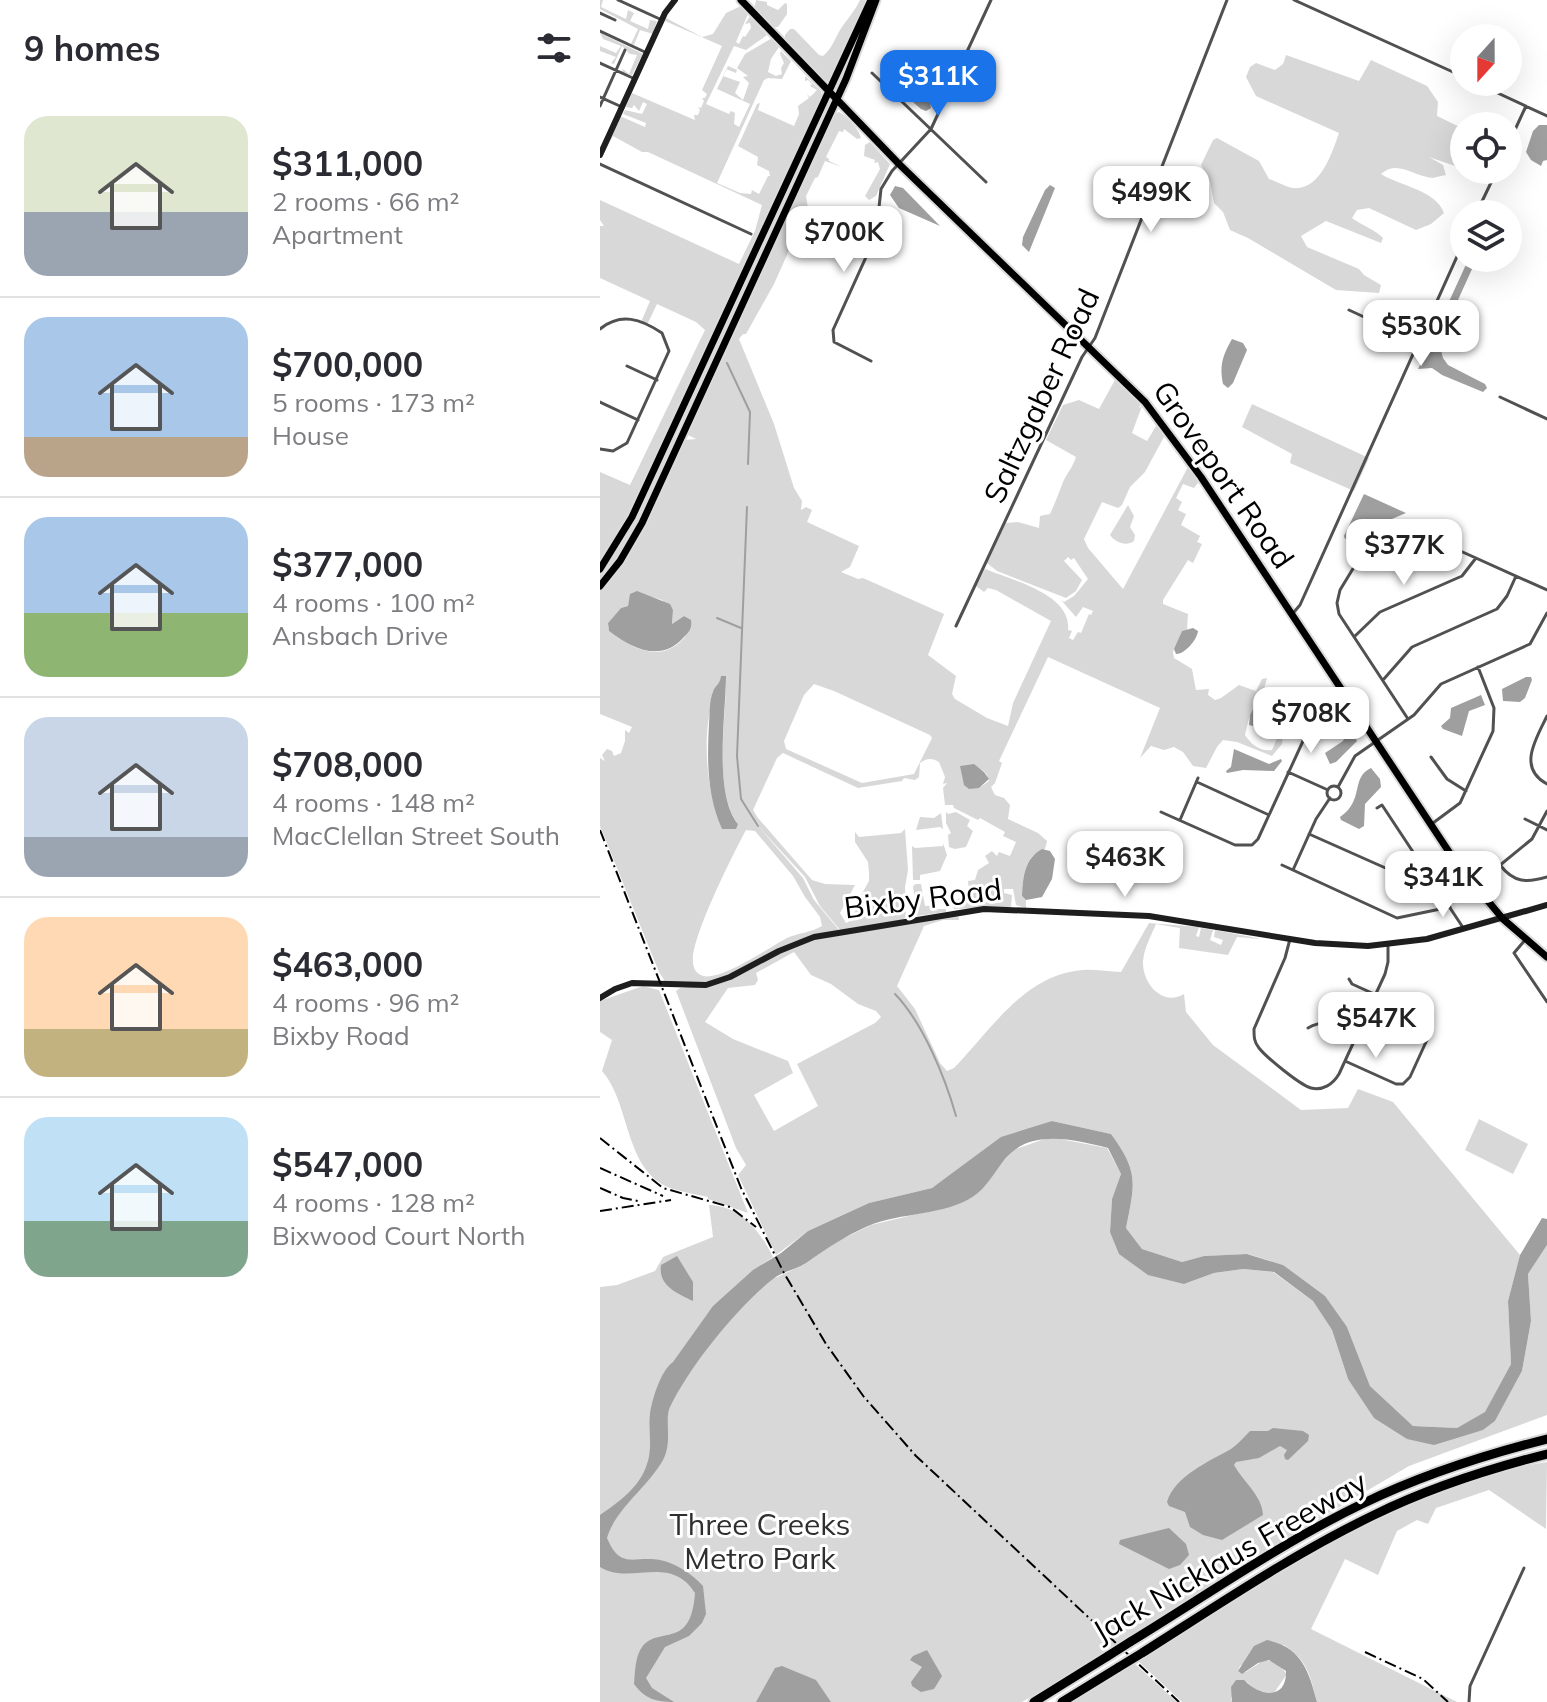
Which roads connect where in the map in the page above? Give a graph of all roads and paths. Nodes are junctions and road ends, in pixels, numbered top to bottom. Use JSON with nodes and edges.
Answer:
{"nodes":[{"id":1,"x":619,"y":0,"type":"edge"},
{"id":2,"x":675,"y":0,"type":"edge"},
{"id":3,"x":741,"y":0,"type":"edge"},
{"id":4,"x":874,"y":0,"type":"edge"},
{"id":5,"x":991,"y":0,"type":"edge"},
{"id":6,"x":1227,"y":0,"type":"edge"},
{"id":7,"x":1294,"y":0,"type":"edge"},
{"id":8,"x":600,"y":13,"type":"edge"},
{"id":9,"x":615,"y":20,"type":"dead end"},
{"id":10,"x":662,"y":20,"type":"junction"},
{"id":11,"x":600,"y":31,"type":"edge"},
{"id":12,"x":625,"y":50,"type":"dead end"},
{"id":13,"x":647,"y":53,"type":"junction"},
{"id":14,"x":600,"y":63,"type":"edge"},
{"id":15,"x":616,"y":71,"type":"junction"},
{"id":16,"x":1450,"y":71,"type":"edge"},
{"id":17,"x":872,"y":73,"type":"dead end"},
{"id":18,"x":635,"y":79,"type":"junction"},
{"id":19,"x":828,"y":92,"type":"junction"},
{"id":20,"x":1504,"y":96,"type":"edge"},
{"id":21,"x":602,"y":98,"type":"edge"},
{"id":22,"x":836,"y":101,"type":"junction"},
{"id":23,"x":600,"y":106,"type":"edge"},
{"id":24,"x":1526,"y":106,"type":"junction"},
{"id":25,"x":622,"y":107,"type":"junction"},
{"id":26,"x":1522,"y":115,"type":"edge"},
{"id":27,"x":1547,"y":116,"type":"edge"},
{"id":28,"x":931,"y":129,"type":"junction"},
{"id":29,"x":600,"y":155,"type":"edge"},
{"id":30,"x":600,"y":164,"type":"edge"},
{"id":31,"x":899,"y":164,"type":"junction"},
{"id":32,"x":986,"y":182,"type":"dead end"},
{"id":33,"x":751,"y":234,"type":"dead end"},
{"id":34,"x":1450,"y":272,"type":"edge"},
{"id":35,"x":1349,"y":310,"type":"dead end"},
{"id":36,"x":600,"y":329,"type":"edge"},
{"id":37,"x":1418,"y":342,"type":"junction"},
{"id":38,"x":1090,"y":347,"type":"junction"},
{"id":39,"x":871,"y":361,"type":"dead end"},
{"id":40,"x":627,"y":366,"type":"dead end"},
{"id":41,"x":657,"y":380,"type":"junction"},
{"id":42,"x":1500,"y":397,"type":"dead end"},
{"id":43,"x":600,"y":402,"type":"edge"},
{"id":44,"x":1547,"y":419,"type":"edge"},
{"id":45,"x":638,"y":420,"type":"junction"},
{"id":46,"x":600,"y":449,"type":"edge"},
{"id":47,"x":1476,"y":558,"type":"junction"},
{"id":48,"x":600,"y":569,"type":"edge"},
{"id":49,"x":1516,"y":576,"type":"junction"},
{"id":50,"x":600,"y":586,"type":"edge"},
{"id":51,"x":1547,"y":590,"type":"edge"},
{"id":52,"x":1547,"y":613,"type":"edge"},
{"id":53,"x":1292,"y":614,"type":"junction"},
{"id":54,"x":956,"y":626,"type":"dead end"},
{"id":55,"x":1354,"y":637,"type":"junction"},
{"id":56,"x":1478,"y":667,"type":"junction"},
{"id":57,"x":1382,"y":680,"type":"junction"},
{"id":58,"x":1547,"y":716,"type":"edge"},
{"id":59,"x":1408,"y":719,"type":"junction"},
{"id":60,"x":1314,"y":723,"type":"dead end"},
{"id":61,"x":1375,"y":742,"type":"junction"},
{"id":62,"x":1431,"y":757,"type":"dead end"},
{"id":63,"x":1288,"y":772,"type":"junction"},
{"id":64,"x":1547,"y":784,"type":"edge"},
{"id":65,"x":1338,"y":787,"type":"junction"},
{"id":66,"x":1328,"y":790,"type":"junction"},
{"id":67,"x":1466,"y":791,"type":"junction"},
{"id":68,"x":1330,"y":798,"type":"junction"},
{"id":69,"x":1388,"y":801,"type":"dead end"},
{"id":70,"x":1382,"y":805,"type":"junction"},
{"id":71,"x":1377,"y":808,"type":"dead end"},
{"id":72,"x":1547,"y":811,"type":"edge"},
{"id":73,"x":1161,"y":812,"type":"dead end"},
{"id":74,"x":1269,"y":815,"type":"junction"},
{"id":75,"x":1525,"y":819,"type":"dead end"},
{"id":76,"x":1180,"y":820,"type":"junction"},
{"id":77,"x":1430,"y":825,"type":"junction"},
{"id":78,"x":1540,"y":826,"type":"junction"},
{"id":79,"x":1547,"y":830,"type":"edge"},
{"id":80,"x":1309,"y":834,"type":"junction"},
{"id":81,"x":1418,"y":859,"type":"junction"},
{"id":82,"x":1282,"y":865,"type":"dead end"},
{"id":83,"x":1500,"y":865,"type":"junction"},
{"id":84,"x":1293,"y":870,"type":"junction"},
{"id":85,"x":1547,"y":877,"type":"edge"},
{"id":86,"x":1474,"y":886,"type":"junction"},
{"id":87,"x":1547,"y":905,"type":"edge"},
{"id":88,"x":1450,"y":907,"type":"junction"},
{"id":89,"x":1503,"y":919,"type":"junction"},
{"id":90,"x":1463,"y":930,"type":"junction"},
{"id":91,"x":1290,"y":939,"type":"junction"},
{"id":92,"x":1526,"y":939,"type":"junction"},
{"id":93,"x":1388,"y":945,"type":"junction"},
{"id":94,"x":1547,"y":957,"type":"edge"},
{"id":95,"x":1349,"y":979,"type":"dead end"},
{"id":96,"x":1375,"y":995,"type":"junction"},
{"id":97,"x":600,"y":998,"type":"edge"},
{"id":98,"x":1547,"y":1002,"type":"edge"},
{"id":99,"x":1308,"y":1028,"type":"dead end"},
{"id":100,"x":1357,"y":1034,"type":"junction"},
{"id":101,"x":1254,"y":1039,"type":"junction"},
{"id":102,"x":1248,"y":1040,"type":"dead end"},
{"id":103,"x":1345,"y":1061,"type":"junction"},
{"id":104,"x":1547,"y":1439,"type":"edge"},
{"id":105,"x":1547,"y":1456,"type":"edge"},
{"id":106,"x":1524,"y":1568,"type":"dead end"},
{"id":107,"x":1034,"y":1702,"type":"edge"},
{"id":108,"x":1062,"y":1702,"type":"edge"},
{"id":109,"x":1469,"y":1702,"type":"edge"}],
"edges":[{"from":1,"to":10,"type":"street"},
{"from":2,"to":10,"type":"street"},
{"from":3,"to":19,"type":"main road","name":"Groveport Road"},
{"from":4,"to":19,"type":"main road"},
{"from":4,"to":22,"type":"main road"},
{"from":5,"to":28,"type":"street"},
{"from":6,"to":38,"type":"street","name":"Saltzgaber Road"},
{"from":7,"to":16,"type":"street"},
{"from":8,"to":9,"type":"street"},
{"from":10,"to":13,"type":"street"},
{"from":11,"to":13,"type":"street"},
{"from":12,"to":15,"type":"street"},
{"from":13,"to":18,"type":"street"},
{"from":14,"to":15,"type":"street"},
{"from":15,"to":18,"type":"street"},
{"from":15,"to":21,"type":"street"},
{"from":17,"to":28,"type":"street"},
{"from":18,"to":25,"type":"street"},
{"from":19,"to":22,"type":"main road","name":"Groveport Road"},
{"from":19,"to":48,"type":"main road"},
{"from":20,"to":24,"type":"street"},
{"from":21,"to":23,"type":"street"},
{"from":21,"to":25,"type":"street"},
{"from":22,"to":31,"type":"main road","name":"Groveport Road"},
{"from":22,"to":50,"type":"main road"},
{"from":24,"to":26,"type":"street"},
{"from":24,"to":27,"type":"street"},
{"from":25,"to":29,"type":"street"},
{"from":28,"to":31,"type":"street"},
{"from":28,"to":32,"type":"street"},
{"from":30,"to":33,"type":"street"},
{"from":31,"to":38,"type":"main road","name":"Groveport Road"},
{"from":31,"to":39,"type":"street"},
{"from":34,"to":37,"type":"street"},
{"from":35,"to":37,"type":"street"},
{"from":36,"to":41,"type":"street"},
{"from":37,"to":53,"type":"street"},
{"from":38,"to":53,"type":"main road","name":"Groveport Road"},
{"from":38,"to":54,"type":"street","name":"Saltzgaber Road"},
{"from":40,"to":41,"type":"street"},
{"from":41,"to":45,"type":"street"},
{"from":42,"to":44,"type":"street"},
{"from":43,"to":45,"type":"street"},
{"from":45,"to":46,"type":"street"},
{"from":47,"to":49,"type":"street"},
{"from":47,"to":55,"type":"street"},
{"from":47,"to":55,"type":"street"},
{"from":49,"to":51,"type":"street"},
{"from":49,"to":57,"type":"street"},
{"from":52,"to":56,"type":"street"},
{"from":53,"to":61,"type":"main road","name":"Groveport Road"},
{"from":55,"to":57,"type":"street"},
{"from":56,"to":59,"type":"street"},
{"from":56,"to":67,"type":"street"},
{"from":57,"to":59,"type":"street"},
{"from":58,"to":64,"type":"street"},
{"from":59,"to":61,"type":"street"},
{"from":60,"to":63,"type":"street"},
{"from":61,"to":65,"type":"street"},
{"from":61,"to":77,"type":"main road","name":"Groveport Road"},
{"from":62,"to":67,"type":"street"},
{"from":63,"to":66,"type":"street"},
{"from":63,"to":74,"type":"street"},
{"from":65,"to":66,"type":"street"},
{"from":65,"to":68,"type":"street"},
{"from":66,"to":68,"type":"street"},
{"from":67,"to":77,"type":"street"},
{"from":68,"to":80,"type":"street"},
{"from":69,"to":70,"type":"street"},
{"from":70,"to":71,"type":"street"},
{"from":70,"to":81,"type":"street"},
{"from":72,"to":78,"type":"street"},
{"from":73,"to":76,"type":"street"},
{"from":74,"to":76,"type":"street"},
{"from":74,"to":76,"type":"street"},
{"from":75,"to":78,"type":"street"},
{"from":77,"to":86,"type":"main road","name":"Groveport Road"},
{"from":78,"to":79,"type":"street"},
{"from":78,"to":83,"type":"street"},
{"from":80,"to":81,"type":"street"},
{"from":80,"to":84,"type":"street"},
{"from":81,"to":88,"type":"street"},
{"from":82,"to":84,"type":"street"},
{"from":83,"to":85,"type":"street"},
{"from":83,"to":86,"type":"street"},
{"from":84,"to":88,"type":"street"},
{"from":86,"to":89,"type":"main road","name":"Groveport Road"},
{"from":87,"to":89,"type":"street","name":"Bixby Road"},
{"from":88,"to":90,"type":"street"},
{"from":89,"to":90,"type":"street","name":"Bixby Road"},
{"from":89,"to":92,"type":"main road","name":"Groveport Road"},
{"from":90,"to":93,"type":"street","name":"Bixby Road"},
{"from":91,"to":93,"type":"street","name":"Bixby Road"},
{"from":91,"to":97,"type":"street","name":"Bixby Road"},
{"from":91,"to":101,"type":"street"},
{"from":92,"to":94,"type":"main road","name":"Groveport Road"},
{"from":92,"to":98,"type":"street"},
{"from":93,"to":96,"type":"street"},
{"from":95,"to":96,"type":"street"},
{"from":96,"to":100,"type":"street"},
{"from":96,"to":103,"type":"street"},
{"from":99,"to":100,"type":"street"},
{"from":100,"to":103,"type":"street"},
{"from":101,"to":102,"type":"street"},
{"from":101,"to":103,"type":"street"},
{"from":104,"to":107,"type":"highway","name":"Jack Nicklaus Freeway","bridge":true},
{"from":105,"to":108,"type":"highway","name":"Jack Nicklaus Freeway","bridge":true},
{"from":106,"to":109,"type":"street"}]}
